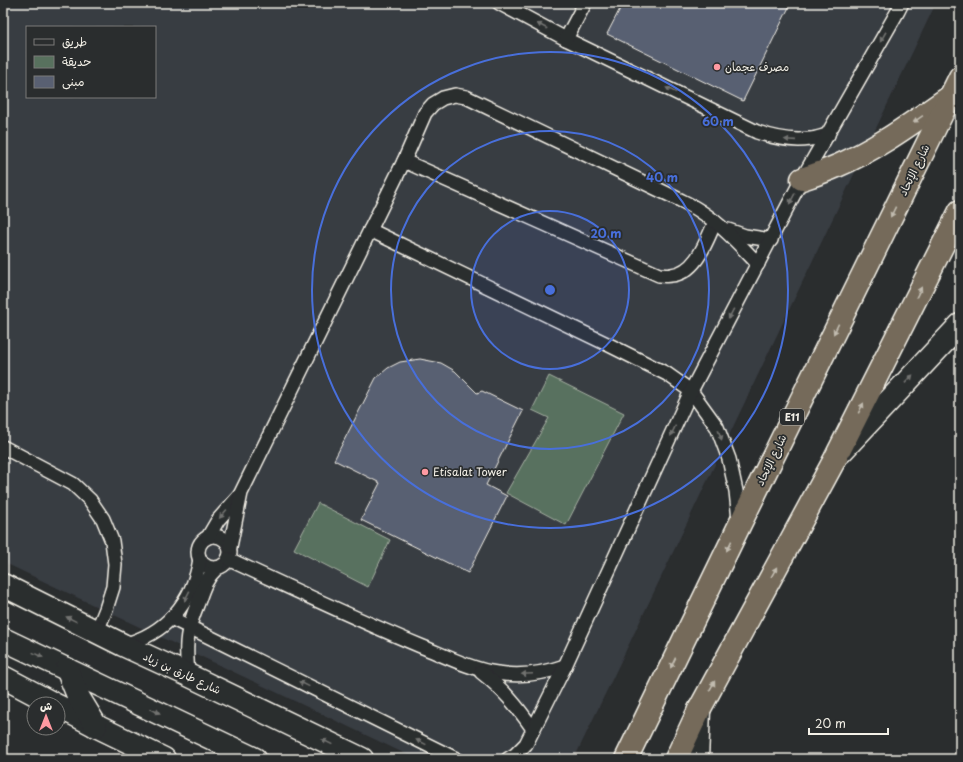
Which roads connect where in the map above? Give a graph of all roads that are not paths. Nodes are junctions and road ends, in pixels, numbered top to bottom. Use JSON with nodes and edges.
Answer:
{"nodes":[{"id":1,"x":499,"y":3,"type":"edge"},
{"id":2,"x":585,"y":3,"type":"edge"},
{"id":3,"x":897,"y":6,"type":"edge"},
{"id":4,"x":566,"y":39,"type":"junction"},
{"id":5,"x":960,"y":77,"type":"edge"},
{"id":6,"x":950,"y":96,"type":"junction"},
{"id":7,"x":828,"y":134,"type":"junction"},
{"id":8,"x":404,"y":161,"type":"junction"},
{"id":9,"x":802,"y":179,"type":"junction"},
{"id":10,"x":960,"y":211,"type":"edge"},
{"id":11,"x":718,"y":225,"type":"junction"},
{"id":12,"x":370,"y":230,"type":"junction"},
{"id":13,"x":771,"y":240,"type":"junction"},
{"id":14,"x":758,"y":264,"type":"junction"},
{"id":15,"x":960,"y":325,"type":"edge"},
{"id":16,"x":691,"y":391,"type":"junction"},
{"id":17,"x":3,"y":447,"type":"edge"},
{"id":18,"x":835,"y":459,"type":"junction"},
{"id":19,"x":241,"y":493,"type":"junction"},
{"id":20,"x":740,"y":524,"type":"junction"},
{"id":21,"x":208,"y":537,"type":"junction"},
{"id":22,"x":229,"y":553,"type":"junction"},
{"id":23,"x":200,"y":559,"type":"junction"},
{"id":24,"x":217,"y":568,"type":"junction"},
{"id":25,"x":3,"y":585,"type":"edge"},
{"id":26,"x":171,"y":618,"type":"junction"},
{"id":27,"x":189,"y":627,"type":"junction"},
{"id":28,"x":97,"y":631,"type":"junction"},
{"id":29,"x":3,"y":638,"type":"edge"},
{"id":30,"x":123,"y":645,"type":"junction"},
{"id":31,"x":566,"y":666,"type":"junction"},
{"id":32,"x":67,"y":669,"type":"junction"},
{"id":33,"x":478,"y":670,"type":"junction"},
{"id":34,"x":188,"y":675,"type":"junction"},
{"id":35,"x":3,"y":677,"type":"edge"},
{"id":36,"x":39,"y":696,"type":"edge"},
{"id":37,"x":66,"y":710,"type":"edge"},
{"id":38,"x":699,"y":710,"type":"junction"},
{"id":39,"x":96,"y":726,"type":"junction"},
{"id":40,"x":533,"y":729,"type":"junction"},
{"id":41,"x":133,"y":752,"type":"edge"},
{"id":42,"x":164,"y":759,"type":"edge"},
{"id":43,"x":255,"y":759,"type":"edge"},
{"id":44,"x":362,"y":759,"type":"edge"},
{"id":45,"x":456,"y":759,"type":"edge"},
{"id":46,"x":508,"y":759,"type":"edge"},
{"id":47,"x":626,"y":759,"type":"edge"},
{"id":48,"x":676,"y":759,"type":"edge"},
{"id":49,"x":697,"y":759,"type":"edge"}],
"edges":[{"from":4,"to":1,"type":"lane","one_way":true},
{"from":2,"to":4,"type":"lane"},
{"from":3,"to":7,"type":"lane","one_way":true},
{"from":7,"to":4,"type":"lane","one_way":true},
{"from":5,"to":6,"type":"highway","name":"شارع الإتحاد","number":"E11"},
{"from":6,"to":9,"type":"highway","one_way":true},
{"from":6,"to":20,"type":"highway","name":"شارع الإتحاد","number":"E11","one_way":true},
{"from":7,"to":9,"type":"lane"},
{"from":8,"to":11,"type":"lane"},
{"from":8,"to":11,"type":"lane"},
{"from":8,"to":12,"type":"lane"},
{"from":9,"to":13,"type":"lane","one_way":true},
{"from":18,"to":10,"type":"highway","one_way":true},
{"from":11,"to":13,"type":"lane"},
{"from":11,"to":14,"type":"lane"},
{"from":12,"to":16,"type":"lane"},
{"from":12,"to":19,"type":"lane"},
{"from":13,"to":14,"type":"lane"},
{"from":14,"to":16,"type":"lane","one_way":true},
{"from":18,"to":15,"type":"main road","one_way":true},
{"from":16,"to":20,"type":"lane","one_way":true},
{"from":16,"to":31,"type":"lane","one_way":true},
{"from":17,"to":28,"type":"lane"},
{"from":38,"to":18,"type":"highway","one_way":true},
{"from":19,"to":21,"type":"lane","one_way":true},
{"from":19,"to":22,"type":"lane"},
{"from":20,"to":47,"type":"highway","name":"شارع الإتحاد","number":"E11","one_way":true},
{"from":21,"to":22,"type":"lane"},
{"from":21,"to":23,"type":"lane"},
{"from":22,"to":24,"type":"lane"},
{"from":22,"to":33,"type":"lane"},
{"from":23,"to":24,"type":"lane"},
{"from":23,"to":26,"type":"lane","one_way":true},
{"from":24,"to":27,"type":"lane"},
{"from":28,"to":25,"type":"main road","name":"شارع طارق بن زياد","one_way":true},
{"from":26,"to":27,"type":"lane"},
{"from":26,"to":30,"type":"lane"},
{"from":27,"to":34,"type":"lane"},
{"from":45,"to":27,"type":"lane","one_way":true},
{"from":28,"to":30,"type":"main road","name":"شارع طارق بن زياد"},
{"from":29,"to":32,"type":"main road","one_way":true},
{"from":30,"to":34,"type":"main road","name":"شارع طارق بن زياد"},
{"from":31,"to":33,"type":"lane","one_way":true},
{"from":31,"to":40,"type":"lane"},
{"from":32,"to":39,"type":"main road"},
{"from":32,"to":43,"type":"main road","one_way":true},
{"from":33,"to":40,"type":"lane"},
{"from":44,"to":34,"type":"main road","name":"شارع طارق بن زياد","one_way":true},
{"from":35,"to":36,"type":"main road"},
{"from":37,"to":39,"type":"main road"},
{"from":38,"to":48,"type":"highway"},
{"from":38,"to":49,"type":"main road"},
{"from":39,"to":41,"type":"main road"},
{"from":40,"to":46,"type":"lane"},
{"from":41,"to":42,"type":"main road"}]}
